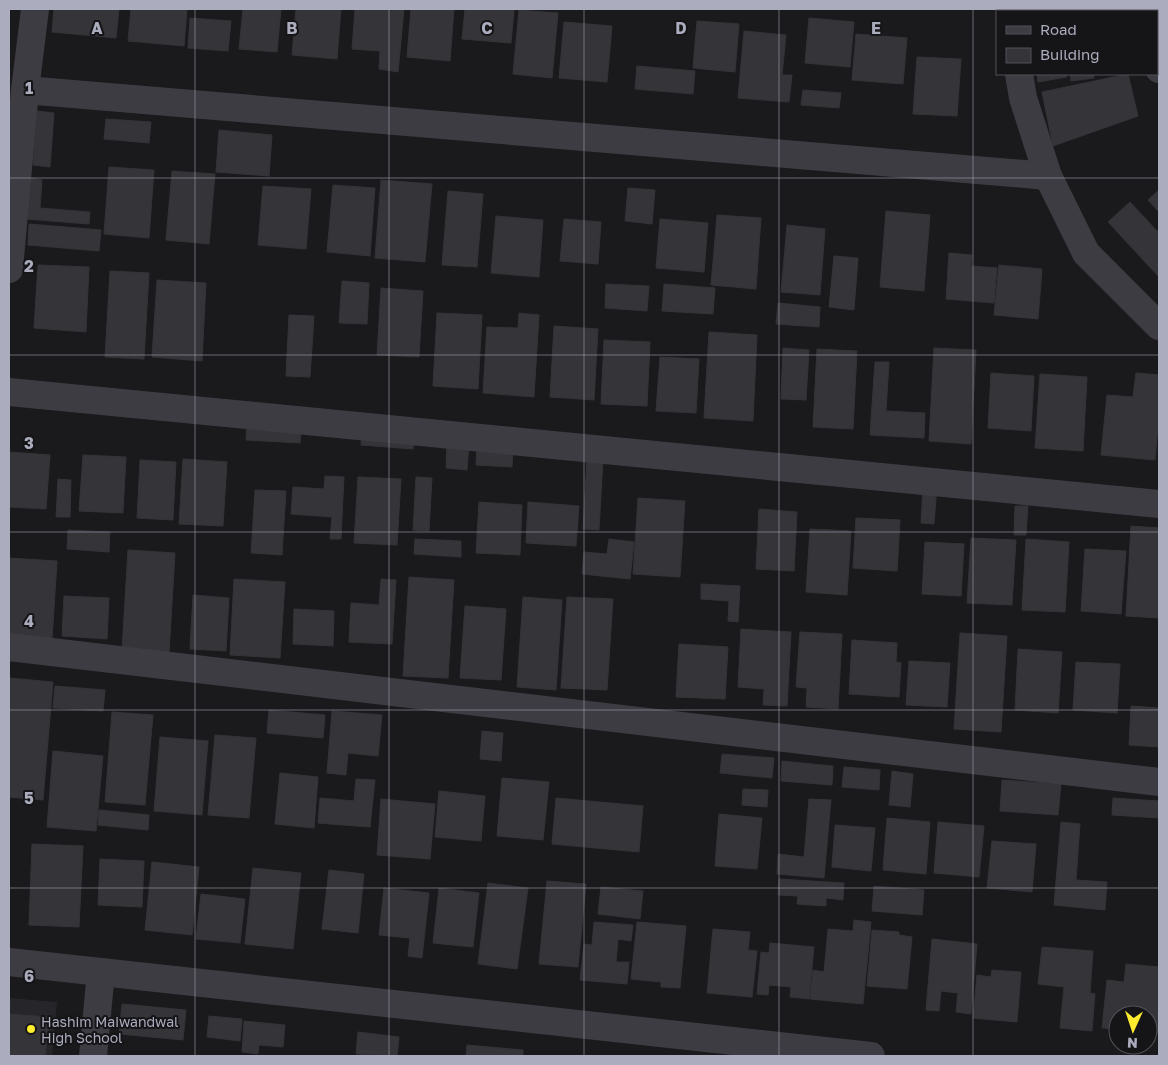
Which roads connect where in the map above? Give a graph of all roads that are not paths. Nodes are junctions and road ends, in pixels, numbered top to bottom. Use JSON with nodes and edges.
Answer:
{"nodes":[{"id":1,"x":35,"y":9,"type":"edge"},
{"id":2,"x":1019,"y":75,"type":"edge"},
{"id":3,"x":25,"y":90,"type":"junction"},
{"id":4,"x":1048,"y":176,"type":"junction"},
{"id":5,"x":9,"y":270,"type":"edge"},
{"id":6,"x":1159,"y":326,"type":"edge"},
{"id":7,"x":9,"y":392,"type":"edge"},
{"id":8,"x":1159,"y":504,"type":"edge"},
{"id":9,"x":9,"y":647,"type":"edge"},
{"id":10,"x":1159,"y":782,"type":"edge"},
{"id":11,"x":9,"y":962,"type":"edge"},
{"id":12,"x":101,"y":972,"type":"junction"},
{"id":13,"x":93,"y":1056,"type":"edge"},
{"id":14,"x":871,"y":1056,"type":"edge"}],
"edges":[{"from":1,"to":3,"type":"street"},
{"from":2,"to":4,"type":"street"},
{"from":3,"to":4,"type":"street"},
{"from":3,"to":5,"type":"street"},
{"from":4,"to":6,"type":"street"},
{"from":7,"to":8,"type":"street"},
{"from":9,"to":10,"type":"street"},
{"from":11,"to":12,"type":"street"},
{"from":12,"to":13,"type":"street"},
{"from":12,"to":14,"type":"street"}]}
